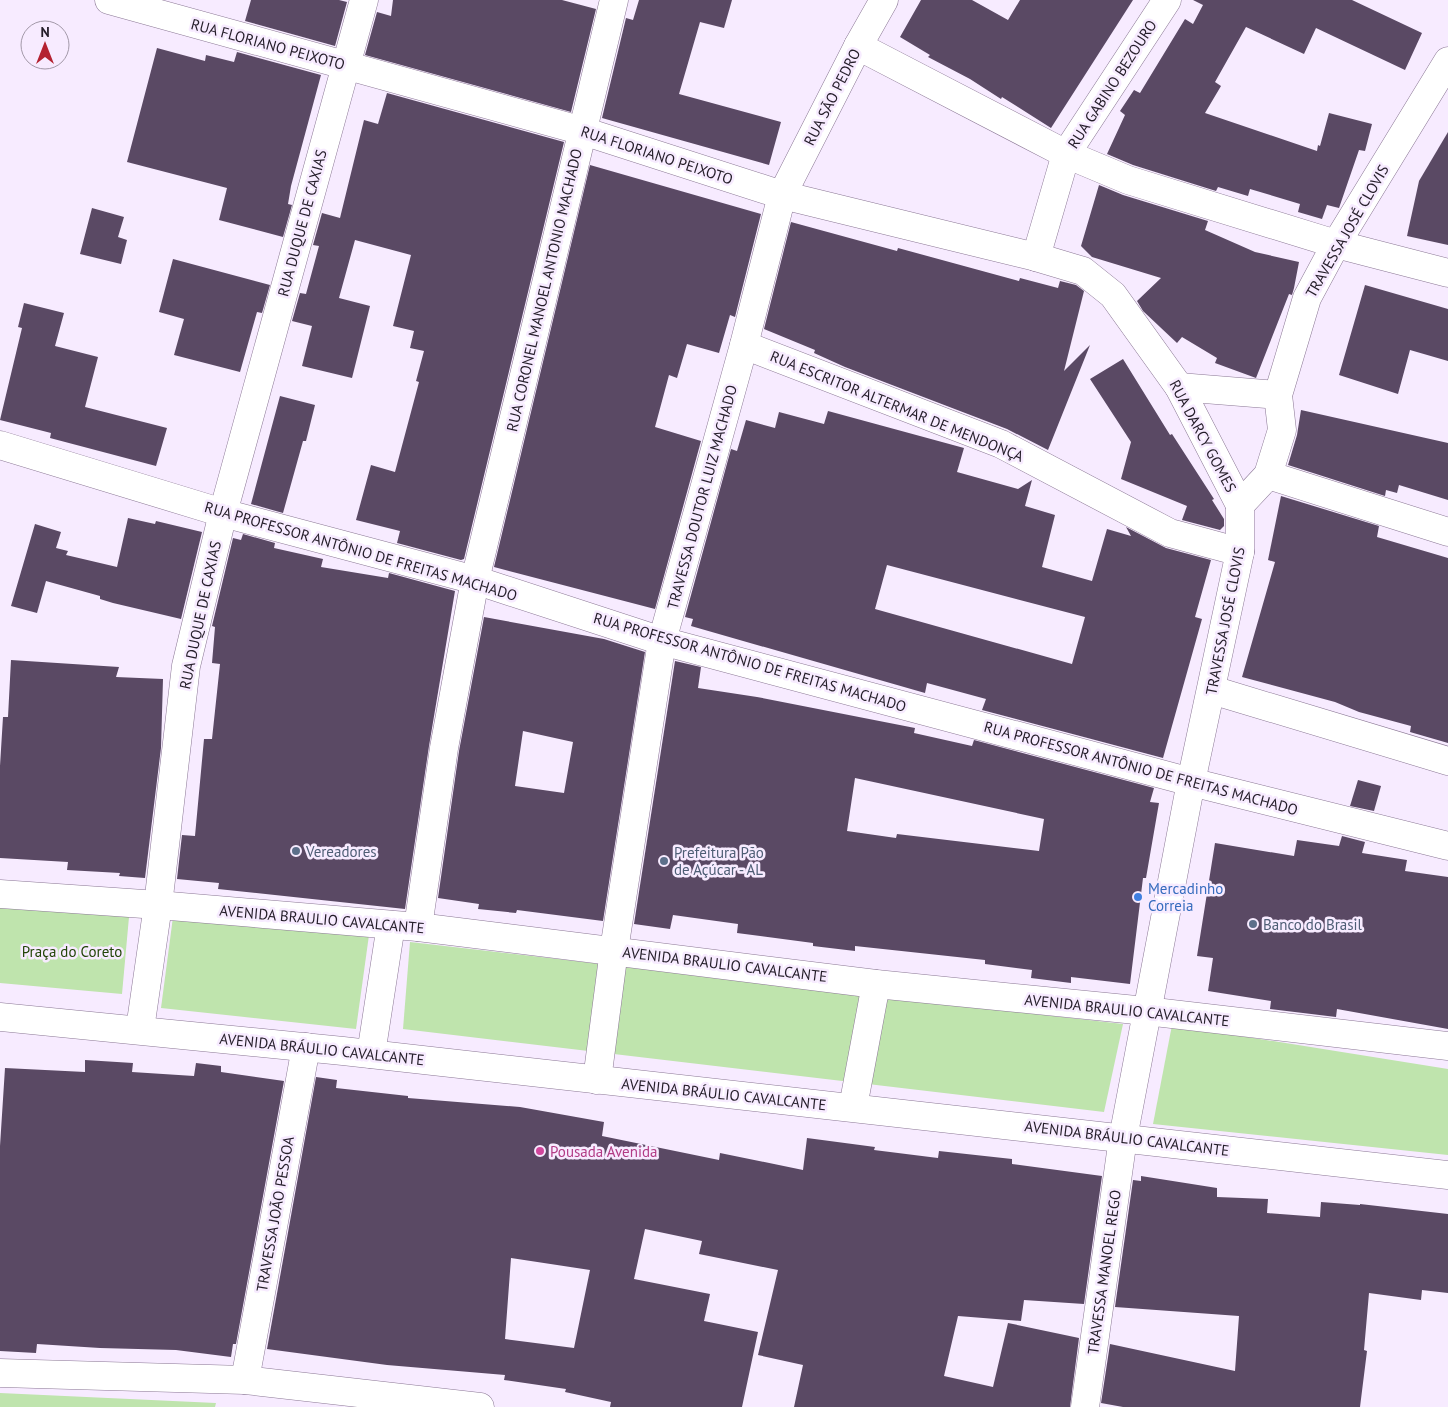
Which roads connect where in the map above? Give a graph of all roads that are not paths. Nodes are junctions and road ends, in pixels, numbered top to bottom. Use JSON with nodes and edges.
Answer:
{"nodes":[{"id":1,"x":109,"y":0,"type":"edge"},
{"id":2,"x":364,"y":0,"type":"edge"},
{"id":3,"x":614,"y":0,"type":"edge"},
{"id":4,"x":884,"y":0,"type":"edge"},
{"id":5,"x":1167,"y":0,"type":"edge"},
{"id":6,"x":858,"y":46,"type":"junction"},
{"id":7,"x":1448,"y":61,"type":"edge"},
{"id":8,"x":346,"y":65,"type":"junction"},
{"id":9,"x":583,"y":130,"type":"junction"},
{"id":10,"x":1066,"y":154,"type":"junction"},
{"id":11,"x":782,"y":195,"type":"junction"},
{"id":12,"x":1336,"y":244,"type":"junction"},
{"id":13,"x":1036,"y":257,"type":"junction"},
{"id":14,"x":1448,"y":273,"type":"edge"},
{"id":15,"x":1113,"y":295,"type":"joint"},
{"id":16,"x":744,"y":345,"type":"junction"},
{"id":17,"x":1179,"y":387,"type":"junction"},
{"id":18,"x":1278,"y":395,"type":"junction"},
{"id":19,"x":0,"y":445,"type":"edge"},
{"id":20,"x":1268,"y":475,"type":"junction"},
{"id":21,"x":1240,"y":505,"type":"junction"},
{"id":22,"x":223,"y":513,"type":"junction"},
{"id":23,"x":1448,"y":532,"type":"edge"},
{"id":24,"x":1240,"y":552,"type":"junction"},
{"id":25,"x":475,"y":580,"type":"junction"},
{"id":26,"x":662,"y":641,"type":"junction"},
{"id":27,"x":1212,"y":690,"type":"junction"},
{"id":28,"x":1448,"y":761,"type":"edge"},
{"id":29,"x":1191,"y":782,"type":"junction"},
{"id":30,"x":1448,"y":846,"type":"edge"},
{"id":31,"x":0,"y":894,"type":"edge"},
{"id":32,"x":158,"y":905,"type":"junction"},
{"id":33,"x":391,"y":925,"type":"junction"},
{"id":34,"x":418,"y":927,"type":"junction"},
{"id":35,"x":614,"y":950,"type":"junction"},
{"id":36,"x":876,"y":984,"type":"junction"},
{"id":37,"x":1146,"y":1011,"type":"junction"},
{"id":38,"x":0,"y":1017,"type":"edge"},
{"id":39,"x":140,"y":1029,"type":"junction"},
{"id":40,"x":1448,"y":1046,"type":"edge"},
{"id":41,"x":306,"y":1047,"type":"junction"},
{"id":42,"x":371,"y":1054,"type":"junction"},
{"id":43,"x":597,"y":1080,"type":"junction"},
{"id":44,"x":853,"y":1107,"type":"junction"},
{"id":45,"x":1123,"y":1138,"type":"junction"},
{"id":46,"x":1448,"y":1175,"type":"edge"},
{"id":47,"x":0,"y":1373,"type":"edge"},
{"id":48,"x":245,"y":1380,"type":"junction"},
{"id":49,"x":480,"y":1407,"type":"edge"},
{"id":50,"x":1085,"y":1407,"type":"edge"}],
"edges":[{"from":1,"to":8,"type":"street","name":"RUA FLORIANO PEIXOTO"},
{"from":2,"to":8,"type":"street","name":"RUA DUQUE DE CAXIAS"},
{"from":3,"to":9,"type":"street","name":"RUA CORONEL MANOEL ANTONIO MACHADO"},
{"from":4,"to":6,"type":"street","name":"RUA SÃO PEDRO"},
{"from":5,"to":10,"type":"street","name":"RUA GABINO BEZOURO"},
{"from":6,"to":10,"type":"street"},
{"from":6,"to":11,"type":"street","name":"RUA SÃO PEDRO"},
{"from":7,"to":12,"type":"street","name":"TRAVESSA JOSÉ CLOVIS"},
{"from":8,"to":9,"type":"street","name":"RUA FLORIANO PEIXOTO"},
{"from":8,"to":22,"type":"street","name":"RUA DUQUE DE CAXIAS"},
{"from":9,"to":11,"type":"street","name":"RUA FLORIANO PEIXOTO"},
{"from":9,"to":25,"type":"street","name":"RUA CORONEL MANOEL ANTONIO MACHADO"},
{"from":10,"to":12,"type":"street"},
{"from":10,"to":13,"type":"street","name":"RUA GABINO BEZOURO"},
{"from":11,"to":13,"type":"street","name":"RUA FLORIANO PEIXOTO"},
{"from":11,"to":16,"type":"street","name":"TRAVESSA DOUTOR LUIZ MACHADO"},
{"from":12,"to":14,"type":"street"},
{"from":12,"to":18,"type":"street","name":"TRAVESSA JOSÉ CLOVIS"},
{"from":13,"to":15,"type":"street","name":"RUA FLORIANO PEIXOTO"},
{"from":15,"to":17,"type":"street","name":"RUA DARCY GOMES"},
{"from":16,"to":24,"type":"street","name":"RUA ESCRITOR ALTERMAR DE MENDONÇA"},
{"from":16,"to":26,"type":"street","name":"TRAVESSA DOUTOR LUIZ MACHADO"},
{"from":17,"to":18,"type":"street"},
{"from":17,"to":21,"type":"street","name":"RUA DARCY GOMES"},
{"from":18,"to":20,"type":"street","name":"TRAVESSA JOSÉ CLOVIS"},
{"from":19,"to":22,"type":"street","name":"RUA PROFESSOR ANTÔNIO DE FREITAS MACHADO"},
{"from":20,"to":21,"type":"street","name":"TRAVESSA JOSÉ CLOVIS"},
{"from":20,"to":23,"type":"street"},
{"from":21,"to":24,"type":"street","name":"TRAVESSA JOSÉ CLOVIS"},
{"from":22,"to":25,"type":"street","name":"RUA PROFESSOR ANTÔNIO DE FREITAS MACHADO"},
{"from":22,"to":32,"type":"street","name":"RUA DUQUE DE CAXIAS"},
{"from":24,"to":27,"type":"street","name":"TRAVESSA JOSÉ CLOVIS"},
{"from":25,"to":26,"type":"street","name":"RUA PROFESSOR ANTÔNIO DE FREITAS MACHADO"},
{"from":25,"to":34,"type":"street","name":"RUA CORONEL MANOEL ANTONIO MACHADO"},
{"from":26,"to":29,"type":"street","name":"RUA PROFESSOR ANTÔNIO DE FREITAS MACHADO"},
{"from":26,"to":35,"type":"street","name":"TRAVESSA DOUTOR LUIZ MACHADO"},
{"from":27,"to":28,"type":"street"},
{"from":27,"to":29,"type":"street","name":"TRAVESSA JOSÉ CLOVIS"},
{"from":29,"to":30,"type":"street","name":"RUA PROFESSOR ANTÔNIO DE FREITAS MACHADO"},
{"from":29,"to":37,"type":"street","name":"TRAVESSA JOSÉ CLOVIS"},
{"from":31,"to":32,"type":"street","name":"AVENIDA BRAULIO CAVALCANTE"},
{"from":32,"to":33,"type":"street","name":"AVENIDA BRAULIO CAVALCANTE"},
{"from":32,"to":39,"type":"street","name":"RUA DUQUE DE CAXIAS"},
{"from":33,"to":34,"type":"street","name":"AVENIDA BRAULIO CAVALCANTE"},
{"from":33,"to":42,"type":"street"},
{"from":34,"to":35,"type":"street","name":"AVENIDA BRAULIO CAVALCANTE"},
{"from":35,"to":36,"type":"street","name":"AVENIDA BRAULIO CAVALCANTE"},
{"from":35,"to":43,"type":"street","name":"TRAVESSA DOUTOR LUIZ MACHADO"},
{"from":36,"to":37,"type":"street","name":"AVENIDA BRAULIO CAVALCANTE"},
{"from":36,"to":44,"type":"street"},
{"from":37,"to":40,"type":"street","name":"AVENIDA BRAULIO CAVALCANTE"},
{"from":37,"to":45,"type":"street","name":"TRAVESSA JOSÉ CLOVIS"},
{"from":38,"to":39,"type":"street","name":"AVENIDA BRÁULIO CAVALCANTE"},
{"from":39,"to":41,"type":"street","name":"AVENIDA BRÁULIO CAVALCANTE"},
{"from":41,"to":42,"type":"street","name":"AVENIDA BRÁULIO CAVALCANTE"},
{"from":41,"to":48,"type":"street","name":"TRAVESSA JOÃO PESSOA"},
{"from":42,"to":43,"type":"street","name":"AVENIDA BRÁULIO CAVALCANTE"},
{"from":43,"to":44,"type":"street","name":"AVENIDA BRÁULIO CAVALCANTE"},
{"from":44,"to":45,"type":"street","name":"AVENIDA BRÁULIO CAVALCANTE"},
{"from":45,"to":46,"type":"street","name":"AVENIDA BRÁULIO CAVALCANTE"},
{"from":45,"to":50,"type":"street","name":"TRAVESSA MANOEL REGO"},
{"from":47,"to":48,"type":"street"},
{"from":48,"to":49,"type":"street"}]}
